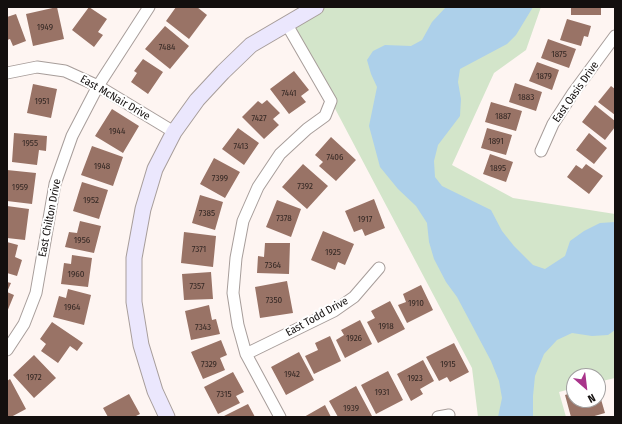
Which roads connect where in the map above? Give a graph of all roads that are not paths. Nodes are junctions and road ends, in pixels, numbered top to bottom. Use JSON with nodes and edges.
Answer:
{"nodes":[{"id":1,"x":149,"y":7,"type":"edge"},
{"id":2,"x":316,"y":7,"type":"edge"},
{"id":3,"x":286,"y":23,"type":"junction"},
{"id":4,"x":615,"y":36,"type":"edge"},
{"id":5,"x":7,"y":73,"type":"edge"},
{"id":6,"x":98,"y":86,"type":"junction"},
{"id":7,"x":174,"y":132,"type":"junction"},
{"id":8,"x":541,"y":151,"type":"dead end"},
{"id":9,"x":378,"y":268,"type":"dead end"},
{"id":10,"x":7,"y":350,"type":"edge"},
{"id":11,"x":246,"y":354,"type":"junction"},
{"id":12,"x":449,"y":415,"type":"dead end"},
{"id":13,"x":167,"y":417,"type":"edge"},
{"id":14,"x":280,"y":417,"type":"edge"},
{"id":15,"x":438,"y":417,"type":"edge"}],
"edges":[{"from":1,"to":6,"type":"street","name":"East Chilton Drive"},
{"from":2,"to":3,"type":"street"},
{"from":3,"to":7,"type":"street"},
{"from":3,"to":11,"type":"street"},
{"from":4,"to":8,"type":"street","name":"East Oasis Drive"},
{"from":5,"to":6,"type":"street","name":"East McNair Drive"},
{"from":6,"to":7,"type":"street","name":"East McNair Drive"},
{"from":6,"to":10,"type":"street","name":"East Chilton Drive"},
{"from":7,"to":13,"type":"street"},
{"from":9,"to":11,"type":"street","name":"East Todd Drive"},
{"from":11,"to":14,"type":"street"},
{"from":12,"to":15,"type":"street"}]}
